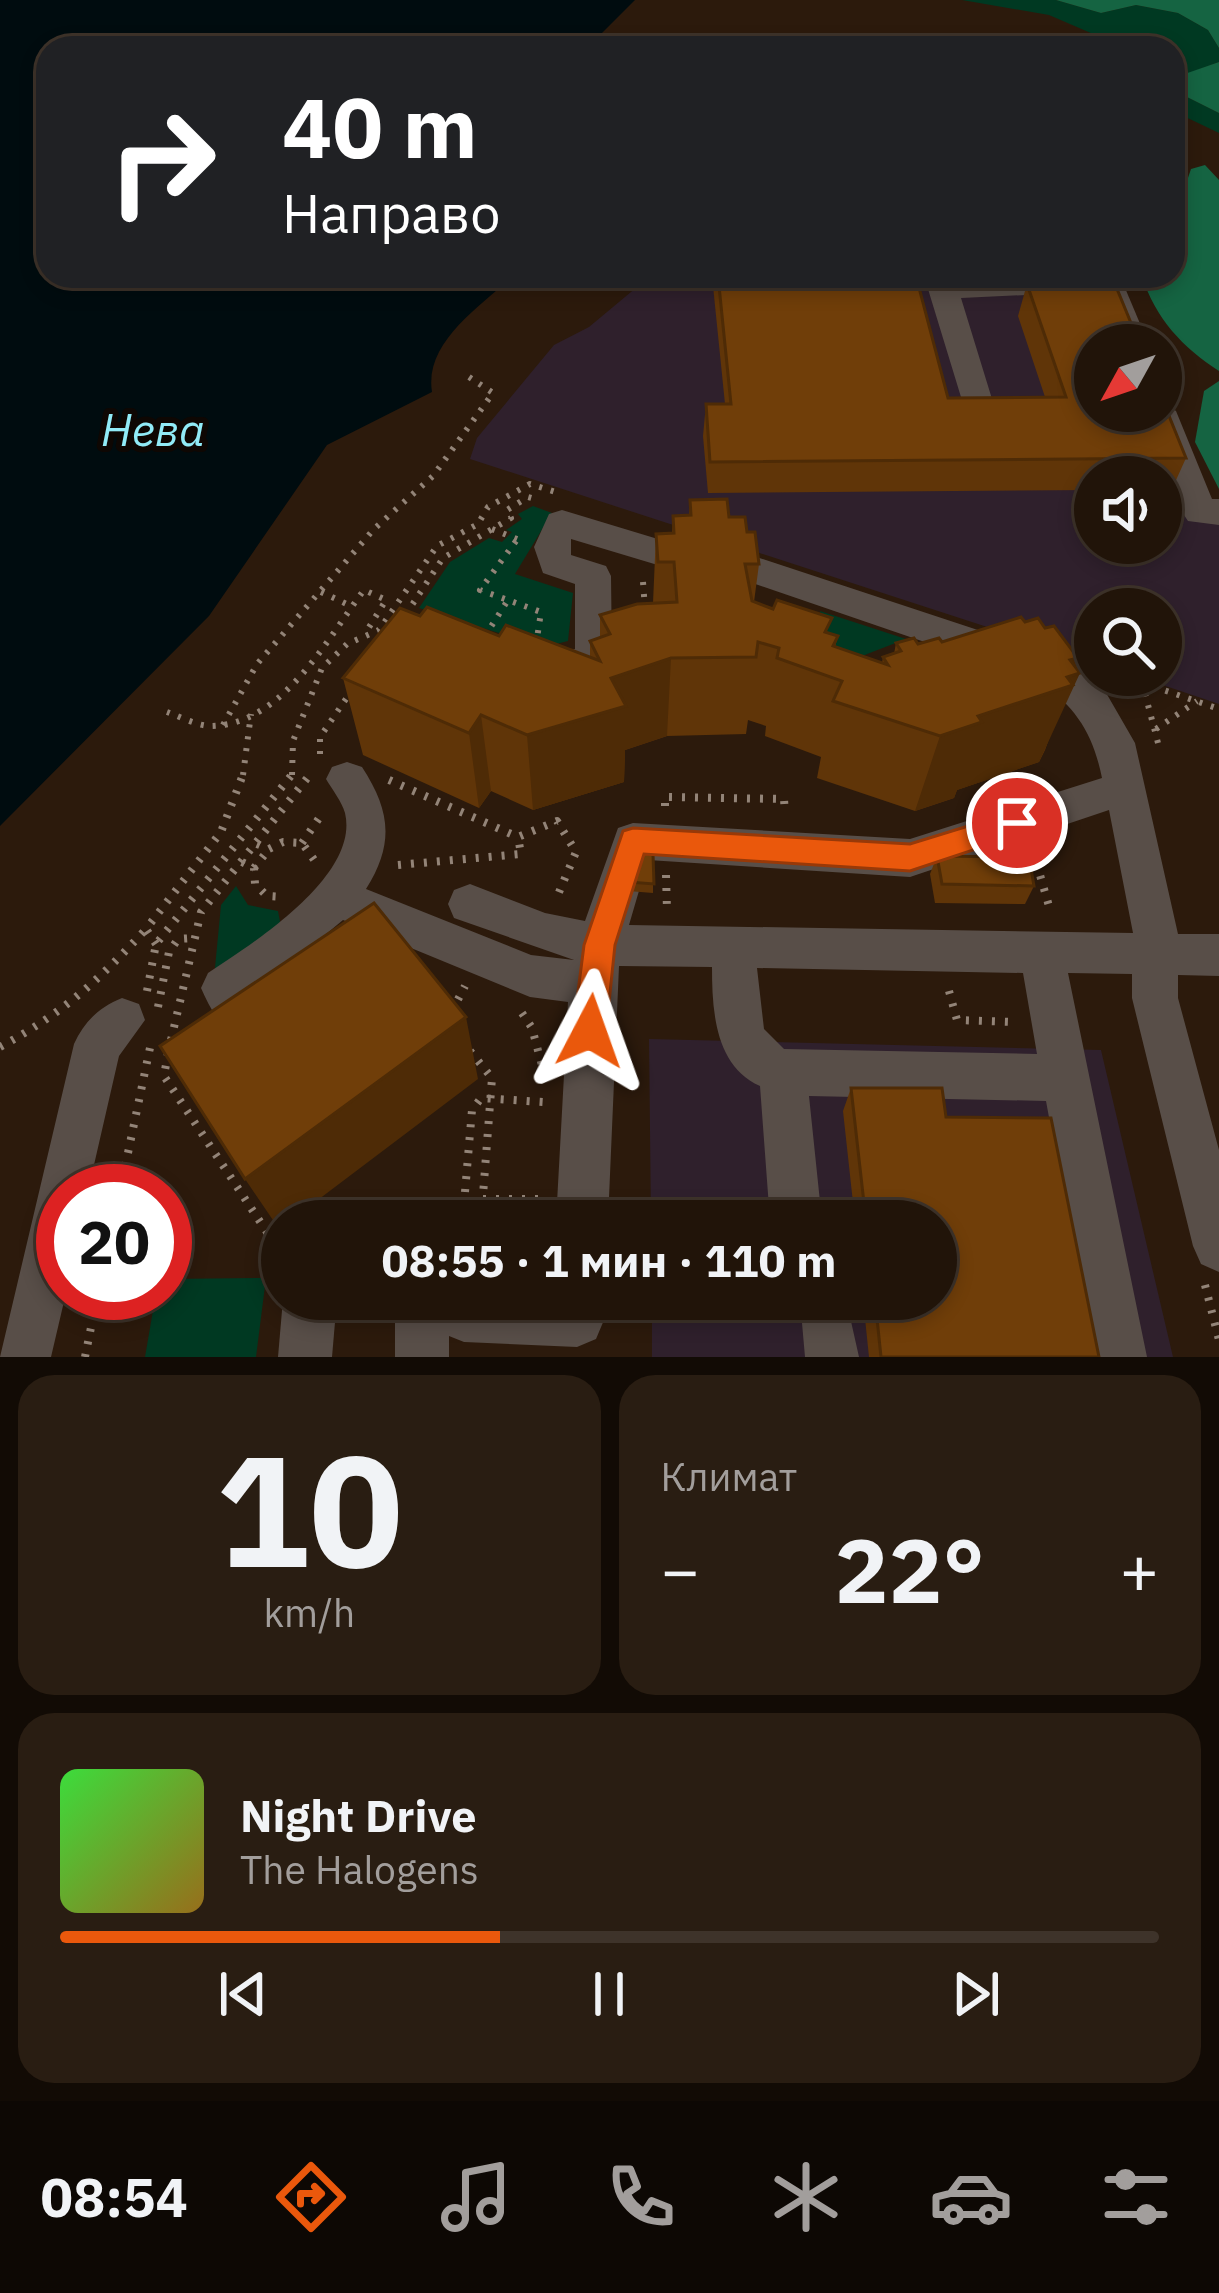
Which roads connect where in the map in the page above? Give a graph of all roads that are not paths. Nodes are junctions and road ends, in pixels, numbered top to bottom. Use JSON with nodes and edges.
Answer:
{"nodes":[{"id":1,"x":964,"y":288,"type":"edge"},
{"id":2,"x":1110,"y":288,"type":"edge"},
{"id":3,"x":1124,"y":324,"type":"edge"},
{"id":4,"x":980,"y":412,"type":"edge"},
{"id":5,"x":1168,"y":432,"type":"edge"},
{"id":6,"x":1219,"y":512,"type":"edge"},
{"id":7,"x":479,"y":645,"type":"edge"},
{"id":8,"x":346,"y":768,"type":"road end"},
{"id":9,"x":1121,"y":789,"type":"junction"},
{"id":10,"x":326,"y":884,"type":"junction"},
{"id":11,"x":470,"y":904,"type":"dead end"},
{"id":12,"x":1047,"y":936,"type":"junction"},
{"id":13,"x":734,"y":946,"type":"junction"},
{"id":14,"x":1156,"y":954,"type":"junction"},
{"id":15,"x":1219,"y":955,"type":"edge"},
{"id":16,"x":596,"y":964,"type":"junction"},
{"id":17,"x":248,"y":1021,"type":"edge"},
{"id":18,"x":139,"y":1028,"type":"road end"},
{"id":19,"x":782,"y":1072,"type":"junction"},
{"id":20,"x":1066,"y":1078,"type":"junction"},
{"id":21,"x":70,"y":1164,"type":"edge"},
{"id":22,"x":583,"y":1200,"type":"edge"},
{"id":23,"x":794,"y":1200,"type":"edge"},
{"id":24,"x":1219,"y":1246,"type":"edge"},
{"id":25,"x":36,"y":1306,"type":"edge"},
{"id":26,"x":308,"y":1320,"type":"edge"},
{"id":27,"x":438,"y":1320,"type":"edge"},
{"id":28,"x":540,"y":1320,"type":"edge"},
{"id":29,"x":828,"y":1320,"type":"edge"},
{"id":30,"x":577,"y":1325,"type":"edge"},
{"id":31,"x":24,"y":1357,"type":"edge"},
{"id":32,"x":305,"y":1357,"type":"edge"},
{"id":33,"x":422,"y":1357,"type":"edge"},
{"id":34,"x":832,"y":1357,"type":"edge"},
{"id":35,"x":1120,"y":1357,"type":"edge"}],
"edges":[{"from":1,"to":4,"type":"lane"},
{"from":2,"to":3,"type":"lane"},
{"from":5,"to":6,"type":"lane"},
{"from":7,"to":9,"type":"lane"},
{"from":8,"to":10,"type":"lane"},
{"from":9,"to":14,"type":"lane"},
{"from":9,"to":16,"type":"lane"},
{"from":10,"to":16,"type":"lane"},
{"from":10,"to":17,"type":"lane"},
{"from":11,"to":16,"type":"lane"},
{"from":12,"to":13,"type":"lane"},
{"from":12,"to":14,"type":"lane"},
{"from":12,"to":20,"type":"lane"},
{"from":13,"to":16,"type":"lane"},
{"from":13,"to":19,"type":"lane"},
{"from":14,"to":15,"type":"lane"},
{"from":14,"to":24,"type":"lane"},
{"from":16,"to":22,"type":"lane"},
{"from":18,"to":21,"type":"lane"},
{"from":19,"to":20,"type":"lane"},
{"from":19,"to":23,"type":"lane"},
{"from":20,"to":35,"type":"lane"},
{"from":25,"to":31,"type":"lane"},
{"from":26,"to":32,"type":"lane"},
{"from":27,"to":33,"type":"lane"},
{"from":28,"to":30,"type":"lane"},
{"from":29,"to":34,"type":"lane"}]}
